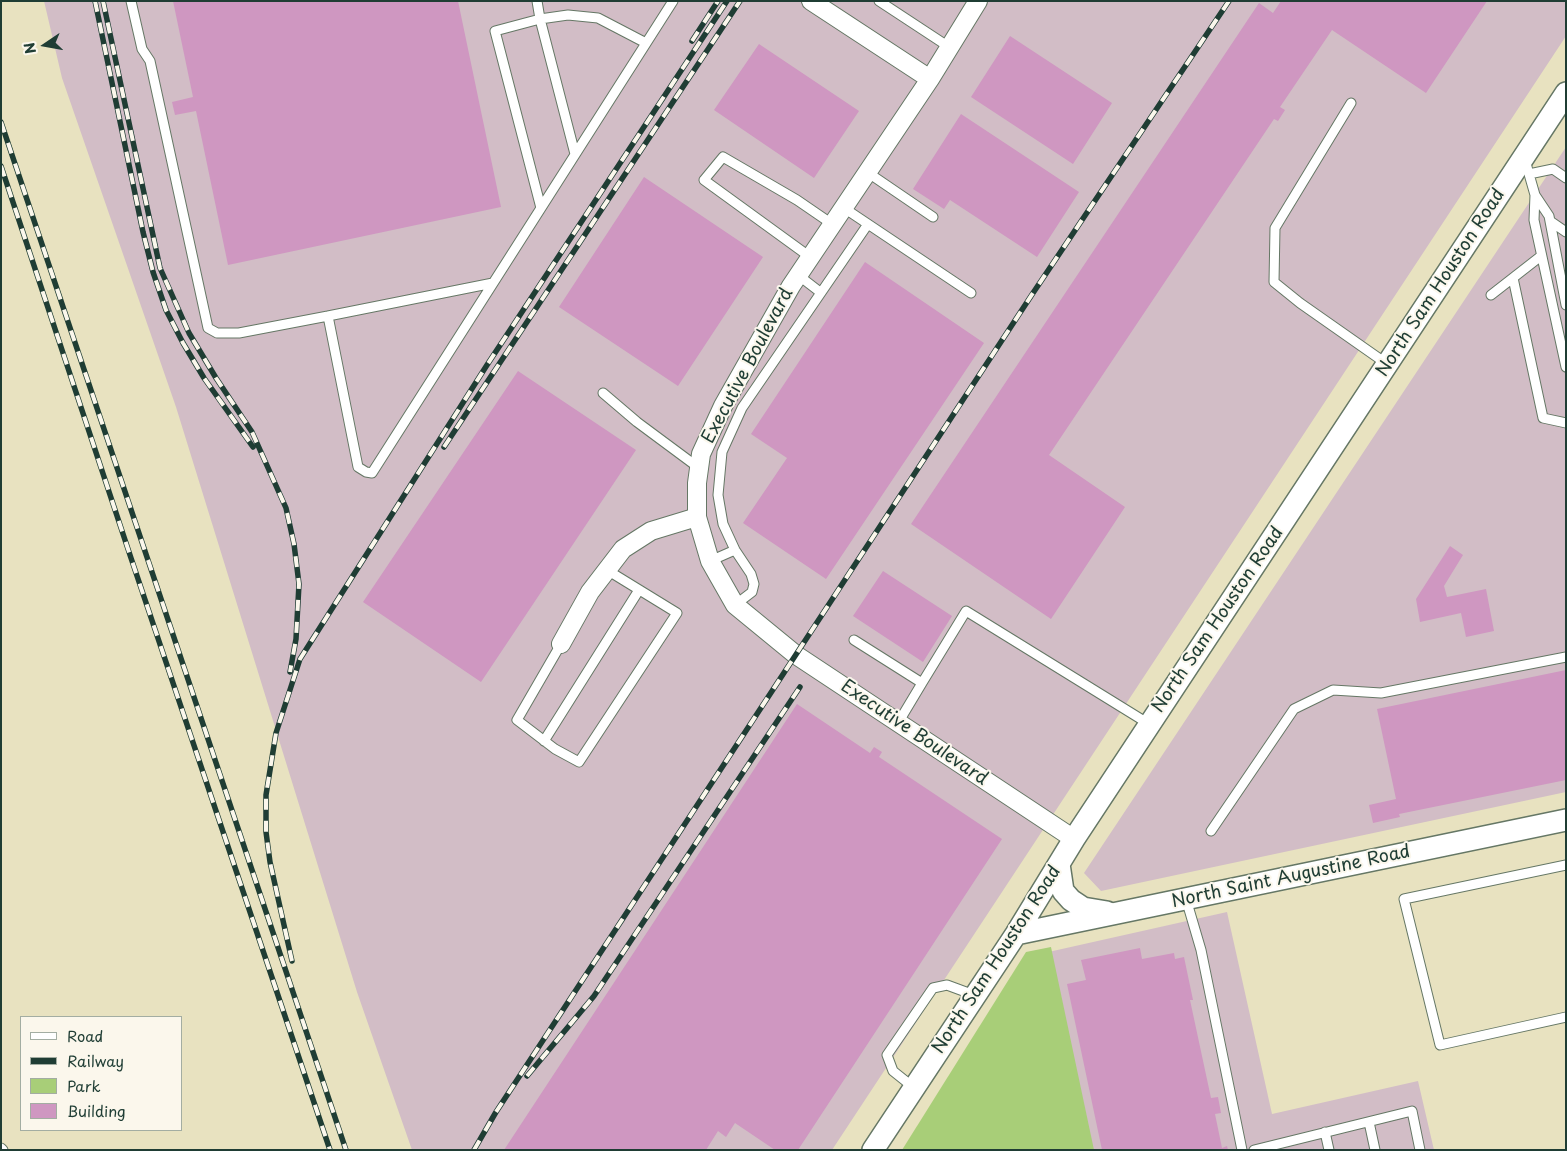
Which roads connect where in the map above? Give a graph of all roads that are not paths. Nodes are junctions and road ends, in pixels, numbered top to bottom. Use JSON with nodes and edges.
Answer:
{"nodes":[{"id":1,"x":131,"y":1,"type":"edge"},
{"id":2,"x":537,"y":1,"type":"edge"},
{"id":3,"x":673,"y":1,"type":"edge"},
{"id":4,"x":811,"y":1,"type":"edge"},
{"id":5,"x":879,"y":1,"type":"edge"},
{"id":6,"x":978,"y":1,"type":"edge"},
{"id":7,"x":540,"y":19,"type":"junction"},
{"id":8,"x":646,"y":43,"type":"junction"},
{"id":9,"x":949,"y":47,"type":"junction"},
{"id":10,"x":930,"y":79,"type":"junction"},
{"id":11,"x":1566,"y":93,"type":"edge"},
{"id":12,"x":1351,"y":103,"type":"dead end"},
{"id":13,"x":575,"y":154,"type":"junction"},
{"id":14,"x":1526,"y":165,"type":"junction"},
{"id":15,"x":867,"y":172,"type":"junction"},
{"id":16,"x":1566,"y":178,"type":"edge"},
{"id":17,"x":1535,"y":195,"type":"junction"},
{"id":18,"x":541,"y":208,"type":"junction"},
{"id":19,"x":844,"y":208,"type":"junction"},
{"id":20,"x":933,"y":217,"type":"dead end"},
{"id":21,"x":1550,"y":221,"type":"junction"},
{"id":22,"x":832,"y":224,"type":"junction"},
{"id":23,"x":868,"y":224,"type":"junction"},
{"id":24,"x":1566,"y":232,"type":"edge"},
{"id":25,"x":1542,"y":256,"type":"junction"},
{"id":26,"x":810,"y":257,"type":"junction"},
{"id":27,"x":798,"y":275,"type":"junction"},
{"id":28,"x":1513,"y":278,"type":"junction"},
{"id":29,"x":493,"y":283,"type":"junction"},
{"id":30,"x":820,"y":292,"type":"junction"},
{"id":31,"x":971,"y":293,"type":"dead end"},
{"id":32,"x":1491,"y":295,"type":"dead end"},
{"id":33,"x":1566,"y":305,"type":"edge"},
{"id":34,"x":328,"y":316,"type":"junction"},
{"id":35,"x":1388,"y":364,"type":"junction"},
{"id":36,"x":1566,"y":367,"type":"edge"},
{"id":37,"x":603,"y":393,"type":"dead end"},
{"id":38,"x":1566,"y":423,"type":"edge"},
{"id":39,"x":704,"y":447,"type":"junction"},
{"id":40,"x":722,"y":452,"type":"junction"},
{"id":41,"x":699,"y":468,"type":"junction"},
{"id":42,"x":697,"y":517,"type":"junction"},
{"id":43,"x":736,"y":550,"type":"junction"},
{"id":44,"x":710,"y":561,"type":"junction"},
{"id":45,"x":607,"y":570,"type":"junction"},
{"id":46,"x":639,"y":590,"type":"junction"},
{"id":47,"x":736,"y":605,"type":"junction"},
{"id":48,"x":854,"y":640,"type":"dead end"},
{"id":49,"x":561,"y":644,"type":"joint"},
{"id":50,"x":1566,"y":657,"type":"edge"},
{"id":51,"x":922,"y":683,"type":"junction"},
{"id":52,"x":898,"y":722,"type":"junction"},
{"id":53,"x":1149,"y":725,"type":"junction"},
{"id":54,"x":544,"y":741,"type":"junction"},
{"id":55,"x":1566,"y":820,"type":"edge"},
{"id":56,"x":1211,"y":831,"type":"dead end"},
{"id":57,"x":1074,"y":839,"type":"junction"},
{"id":58,"x":1060,"y":864,"type":"junction"},
{"id":59,"x":1566,"y":865,"type":"edge"},
{"id":60,"x":1186,"y":898,"type":"junction"},
{"id":61,"x":1115,"y":914,"type":"junction"},
{"id":62,"x":1016,"y":934,"type":"junction"},
{"id":63,"x":974,"y":995,"type":"junction"},
{"id":64,"x":1566,"y":1017,"type":"edge"},
{"id":65,"x":913,"y":1088,"type":"junction"},
{"id":66,"x":1369,"y":1122,"type":"junction"},
{"id":67,"x":1325,"y":1132,"type":"junction"},
{"id":68,"x":1287,"y":1146,"type":"edge"},
{"id":69,"x":873,"y":1150,"type":"edge"},
{"id":70,"x":1242,"y":1150,"type":"edge"},
{"id":71,"x":1254,"y":1150,"type":"edge"},
{"id":72,"x":1329,"y":1150,"type":"edge"},
{"id":73,"x":1375,"y":1150,"type":"edge"},
{"id":74,"x":1420,"y":1150,"type":"edge"}],
"edges":[{"from":1,"to":34,"type":"lane"},
{"from":2,"to":7,"type":"lane"},
{"from":3,"to":8,"type":"lane"},
{"from":4,"to":10,"type":"street"},
{"from":5,"to":9,"type":"lane"},
{"from":6,"to":9,"type":"street","name":"Executive Boulevard"},
{"from":7,"to":8,"type":"lane"},
{"from":7,"to":13,"type":"lane"},
{"from":7,"to":18,"type":"lane"},
{"from":8,"to":13,"type":"lane"},
{"from":9,"to":10,"type":"street","name":"Executive Boulevard"},
{"from":10,"to":15,"type":"street","name":"Executive Boulevard"},
{"from":11,"to":14,"type":"street","name":"North Sam Houston Road"},
{"from":12,"to":35,"type":"lane"},
{"from":13,"to":18,"type":"lane"},
{"from":14,"to":16,"type":"lane"},
{"from":14,"to":17,"type":"lane"},
{"from":14,"to":35,"type":"street","name":"North Sam Houston Road"},
{"from":15,"to":19,"type":"street","name":"Executive Boulevard"},
{"from":15,"to":20,"type":"lane"},
{"from":17,"to":21,"type":"lane"},
{"from":17,"to":25,"type":"lane"},
{"from":18,"to":29,"type":"lane"},
{"from":19,"to":22,"type":"street","name":"Executive Boulevard"},
{"from":19,"to":23,"type":"lane"},
{"from":21,"to":24,"type":"lane"},
{"from":21,"to":33,"type":"lane"},
{"from":22,"to":26,"type":"street","name":"Executive Boulevard"},
{"from":22,"to":26,"type":"lane"},
{"from":23,"to":30,"type":"lane"},
{"from":23,"to":31,"type":"lane"},
{"from":25,"to":28,"type":"lane"},
{"from":25,"to":36,"type":"lane"},
{"from":26,"to":27,"type":"street","name":"Executive Boulevard"},
{"from":27,"to":30,"type":"lane"},
{"from":27,"to":39,"type":"street","name":"Executive Boulevard"},
{"from":28,"to":32,"type":"lane"},
{"from":28,"to":38,"type":"lane"},
{"from":29,"to":34,"type":"lane"},
{"from":29,"to":34,"type":"lane"},
{"from":30,"to":40,"type":"lane"},
{"from":35,"to":53,"type":"street","name":"North Sam Houston Road"},
{"from":37,"to":41,"type":"lane"},
{"from":39,"to":40,"type":"lane"},
{"from":39,"to":41,"type":"street","name":"Executive Boulevard"},
{"from":40,"to":43,"type":"lane"},
{"from":41,"to":42,"type":"street","name":"Executive Boulevard"},
{"from":42,"to":44,"type":"street","name":"Executive Boulevard"},
{"from":42,"to":45,"type":"street"},
{"from":43,"to":44,"type":"lane"},
{"from":43,"to":47,"type":"lane"},
{"from":44,"to":47,"type":"street","name":"Executive Boulevard"},
{"from":45,"to":46,"type":"lane"},
{"from":45,"to":49,"type":"street"},
{"from":46,"to":54,"type":"lane"},
{"from":46,"to":54,"type":"lane"},
{"from":47,"to":52,"type":"street","name":"Executive Boulevard"},
{"from":48,"to":51,"type":"lane"},
{"from":49,"to":54,"type":"lane"},
{"from":50,"to":56,"type":"lane"},
{"from":51,"to":52,"type":"lane"},
{"from":51,"to":53,"type":"lane"},
{"from":52,"to":57,"type":"street","name":"Executive Boulevard"},
{"from":53,"to":57,"type":"street","name":"North Sam Houston Road"},
{"from":55,"to":60,"type":"street","name":"North Saint Augustine Road"},
{"from":57,"to":58,"type":"street","name":"North Sam Houston Road"},
{"from":58,"to":61,"type":"street"},
{"from":58,"to":62,"type":"street","name":"North Sam Houston Road"},
{"from":59,"to":64,"type":"lane"},
{"from":60,"to":61,"type":"street","name":"North Saint Augustine Road"},
{"from":60,"to":70,"type":"lane"},
{"from":61,"to":62,"type":"street","name":"North Saint Augustine Road"},
{"from":62,"to":63,"type":"street","name":"North Sam Houston Road"},
{"from":63,"to":65,"type":"street","name":"North Sam Houston Road"},
{"from":63,"to":65,"type":"lane"},
{"from":65,"to":69,"type":"street","name":"North Sam Houston Road"},
{"from":66,"to":67,"type":"lane"},
{"from":66,"to":73,"type":"lane"},
{"from":66,"to":74,"type":"lane"},
{"from":67,"to":68,"type":"lane"},
{"from":67,"to":72,"type":"lane"},
{"from":68,"to":71,"type":"lane"}]}
